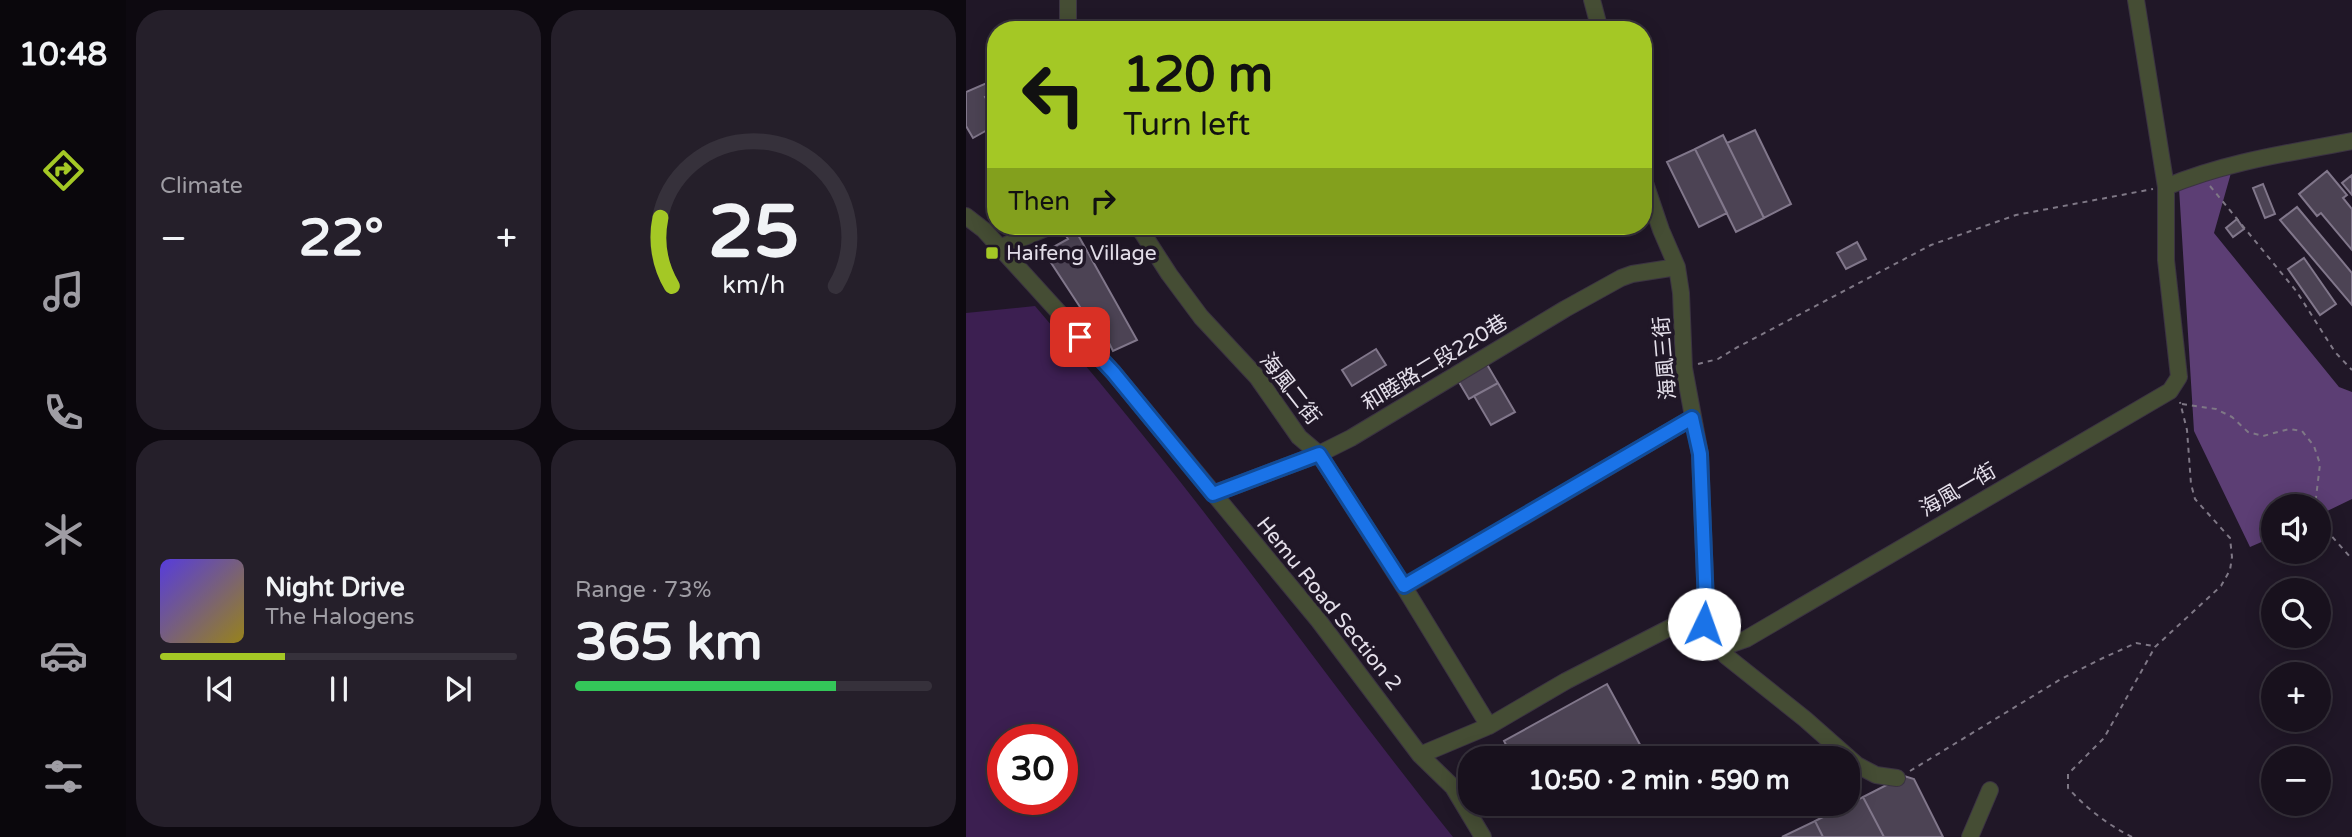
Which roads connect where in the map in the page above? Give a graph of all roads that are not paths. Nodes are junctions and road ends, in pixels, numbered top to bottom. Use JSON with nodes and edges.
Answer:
{"nodes":[{"id":1,"x":1068,"y":0,"type":"edge"},
{"id":2,"x":1592,"y":0,"type":"edge"},
{"id":3,"x":2136,"y":0,"type":"edge"},
{"id":4,"x":1068,"y":21,"type":"edge"},
{"id":5,"x":1598,"y":21,"type":"edge"},
{"id":6,"x":2352,"y":141,"type":"edge"},
{"id":7,"x":2166,"y":187,"type":"junction"},
{"id":8,"x":1652,"y":204,"type":"edge"},
{"id":9,"x":966,"y":216,"type":"edge"},
{"id":10,"x":987,"y":234,"type":"edge"},
{"id":11,"x":988,"y":235,"type":"edge"},
{"id":12,"x":1030,"y":235,"type":"edge"},
{"id":13,"x":1144,"y":235,"type":"edge"},
{"id":14,"x":999,"y":248,"type":"junction"},
{"id":15,"x":1677,"y":267,"type":"junction"},
{"id":16,"x":1692,"y":418,"type":"junction"},
{"id":17,"x":1319,"y":454,"type":"junction"},
{"id":18,"x":1213,"y":494,"type":"junction"},
{"id":19,"x":1404,"y":586,"type":"junction"},
{"id":20,"x":1704,"y":624,"type":"junction"},
{"id":21,"x":1720,"y":648,"type":"junction"},
{"id":22,"x":1489,"y":726,"type":"junction"},
{"id":23,"x":1420,"y":755,"type":"junction"},
{"id":24,"x":1896,"y":778,"type":"road end"},
{"id":25,"x":1990,"y":790,"type":"dead end"},
{"id":26,"x":1483,"y":837,"type":"edge"},
{"id":27,"x":1970,"y":837,"type":"edge"}],
"edges":[{"from":1,"to":4,"type":"street"},
{"from":2,"to":5,"type":"street"},
{"from":3,"to":7,"type":"street"},
{"from":6,"to":7,"type":"street"},
{"from":7,"to":21,"type":"street","name":"海風一街"},
{"from":8,"to":15,"type":"street","name":"海風三街"},
{"from":9,"to":10,"type":"street","name":"Hemu Road Section 2"},
{"from":11,"to":14,"type":"street","name":"Hemu Road Section 2"},
{"from":12,"to":14,"type":"street"},
{"from":13,"to":17,"type":"street","name":"海風二街"},
{"from":14,"to":18,"type":"street","name":"Hemu Road Section 2"},
{"from":15,"to":16,"type":"street","name":"海風三街"},
{"from":15,"to":17,"type":"street","name":"和睦路二段220巷"},
{"from":16,"to":19,"type":"street"},
{"from":16,"to":20,"type":"street","name":"海風三街"},
{"from":17,"to":18,"type":"street","name":"和睦路二段220巷"},
{"from":17,"to":19,"type":"street","name":"海風二街"},
{"from":18,"to":23,"type":"street","name":"Hemu Road Section 2"},
{"from":19,"to":22,"type":"street","name":"海風二街"},
{"from":20,"to":21,"type":"street"},
{"from":20,"to":22,"type":"street"},
{"from":21,"to":24,"type":"street"},
{"from":22,"to":23,"type":"street"},
{"from":23,"to":26,"type":"street","name":"Hemu Road Section 2"},
{"from":25,"to":27,"type":"street"}]}
